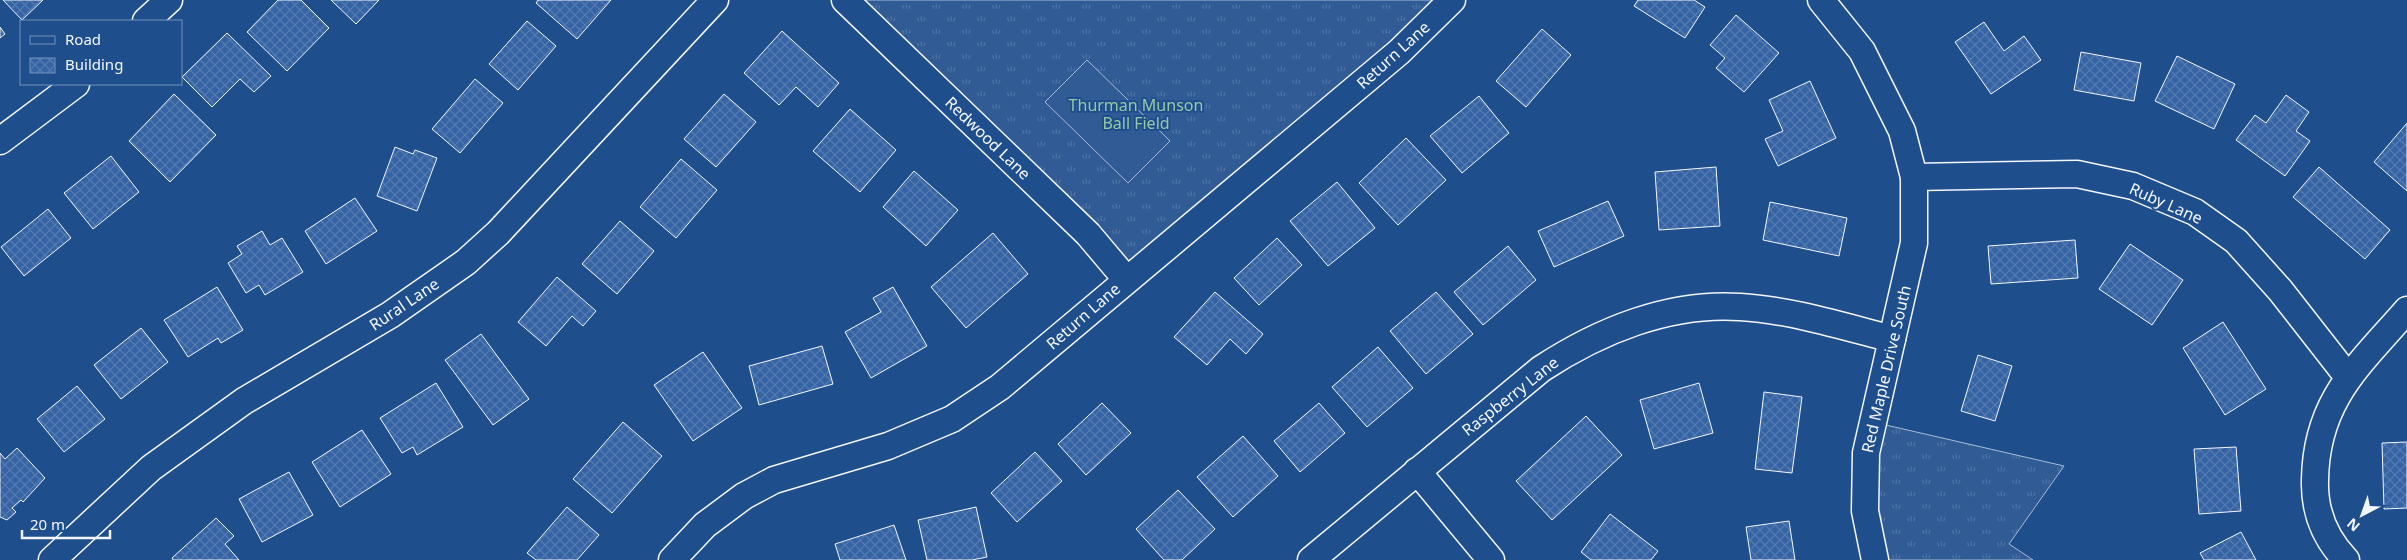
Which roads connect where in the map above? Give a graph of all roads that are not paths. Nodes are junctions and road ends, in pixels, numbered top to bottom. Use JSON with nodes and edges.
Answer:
{"nodes":[{"id":1,"x":169,"y":0,"type":"edge"},
{"id":2,"x":715,"y":0,"type":"edge"},
{"id":3,"x":845,"y":0,"type":"edge"},
{"id":4,"x":1452,"y":0,"type":"edge"},
{"id":5,"x":1821,"y":0,"type":"edge"},
{"id":6,"x":147,"y":20,"type":"edge"},
{"id":7,"x":75,"y":85,"type":"edge"},
{"id":8,"x":0,"y":140,"type":"edge"},
{"id":9,"x":1914,"y":177,"type":"junction"},
{"id":10,"x":1126,"y":279,"type":"junction"},
{"id":11,"x":2407,"y":310,"type":"edge"},
{"id":12,"x":1892,"y":338,"type":"junction"},
{"id":13,"x":2348,"y":377,"type":"junction"},
{"id":14,"x":1417,"y":471,"type":"junction"},
{"id":15,"x":52,"y":560,"type":"edge"},
{"id":16,"x":672,"y":560,"type":"edge"},
{"id":17,"x":1310,"y":560,"type":"edge"},
{"id":18,"x":1491,"y":560,"type":"edge"},
{"id":19,"x":1875,"y":560,"type":"edge"},
{"id":20,"x":2346,"y":560,"type":"edge"}],
"edges":[{"from":1,"to":6,"type":"street"},
{"from":2,"to":15,"type":"street","name":"Rural Lane"},
{"from":3,"to":10,"type":"street","name":"Redwood Lane"},
{"from":4,"to":10,"type":"street","name":"Return Lane"},
{"from":5,"to":9,"type":"street","name":"Red Maple Drive South"},
{"from":7,"to":8,"type":"street"},
{"from":9,"to":12,"type":"street","name":"Red Maple Drive South"},
{"from":9,"to":13,"type":"street","name":"Ruby Lane"},
{"from":10,"to":16,"type":"street","name":"Return Lane"},
{"from":11,"to":13,"type":"street"},
{"from":12,"to":14,"type":"street","name":"Raspberry Lane"},
{"from":12,"to":19,"type":"street","name":"Red Maple Drive South"},
{"from":13,"to":20,"type":"street"},
{"from":14,"to":17,"type":"street","name":"Raspberry Lane"},
{"from":14,"to":18,"type":"street"}]}
